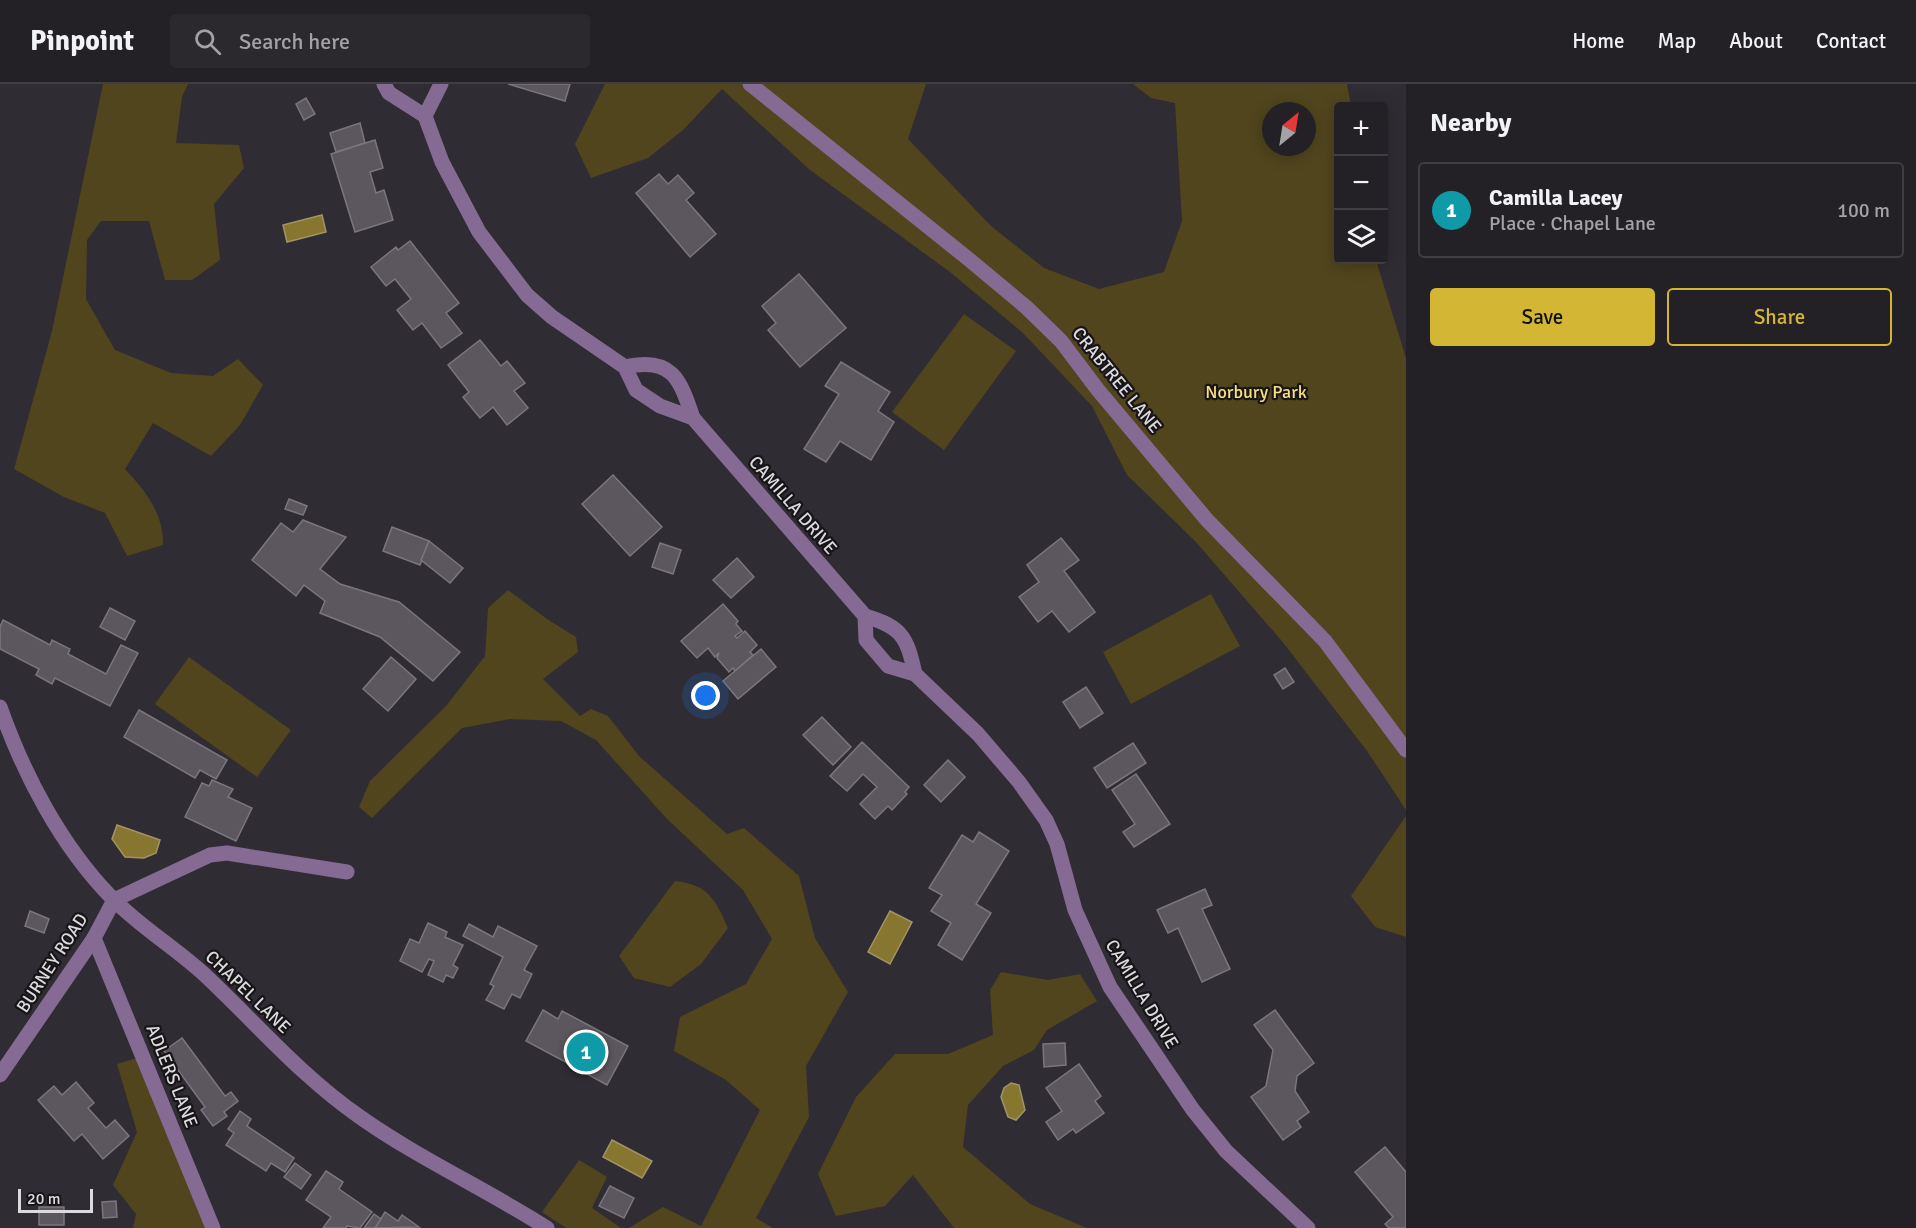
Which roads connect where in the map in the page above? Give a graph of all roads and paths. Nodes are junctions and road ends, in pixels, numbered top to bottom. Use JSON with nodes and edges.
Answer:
{"nodes":[{"id":1,"x":384,"y":84,"type":"edge"},
{"id":2,"x":441,"y":84,"type":"edge"},
{"id":3,"x":750,"y":84,"type":"edge"},
{"id":4,"x":425,"y":116,"type":"junction"},
{"id":5,"x":625,"y":367,"type":"junction"},
{"id":6,"x":693,"y":418,"type":"junction"},
{"id":7,"x":865,"y":616,"type":"junction"},
{"id":8,"x":915,"y":674,"type":"junction"},
{"id":9,"x":0,"y":707,"type":"edge"},
{"id":10,"x":1406,"y":750,"type":"edge"},
{"id":11,"x":347,"y":872,"type":"dead end"},
{"id":12,"x":114,"y":900,"type":"junction"},
{"id":13,"x":94,"y":938,"type":"junction"},
{"id":14,"x":0,"y":1075,"type":"edge"},
{"id":15,"x":213,"y":1228,"type":"edge"},
{"id":16,"x":547,"y":1228,"type":"edge"},
{"id":17,"x":1308,"y":1228,"type":"edge"}],
"edges":[{"from":1,"to":4,"type":"street"},
{"from":2,"to":4,"type":"street"},
{"from":3,"to":10,"type":"street","name":"CRABTREE LANE"},
{"from":4,"to":5,"type":"street","name":"CAMILLA DRIVE"},
{"from":5,"to":6,"type":"street","name":"CAMILLA DRIVE"},
{"from":5,"to":6,"type":"street","name":"CAMILLA DRIVE"},
{"from":6,"to":7,"type":"street","name":"CAMILLA DRIVE"},
{"from":7,"to":8,"type":"street","name":"CAMILLA DRIVE"},
{"from":7,"to":8,"type":"street","name":"CAMILLA DRIVE"},
{"from":8,"to":17,"type":"street","name":"CAMILLA DRIVE"},
{"from":9,"to":12,"type":"street","name":"CHAPEL LANE"},
{"from":11,"to":12,"type":"street"},
{"from":12,"to":13,"type":"street","name":"BURNEY ROAD"},
{"from":12,"to":16,"type":"street","name":"CHAPEL LANE"},
{"from":13,"to":14,"type":"street","name":"BURNEY ROAD"},
{"from":13,"to":15,"type":"street","name":"ADLERS LANE"}]}
